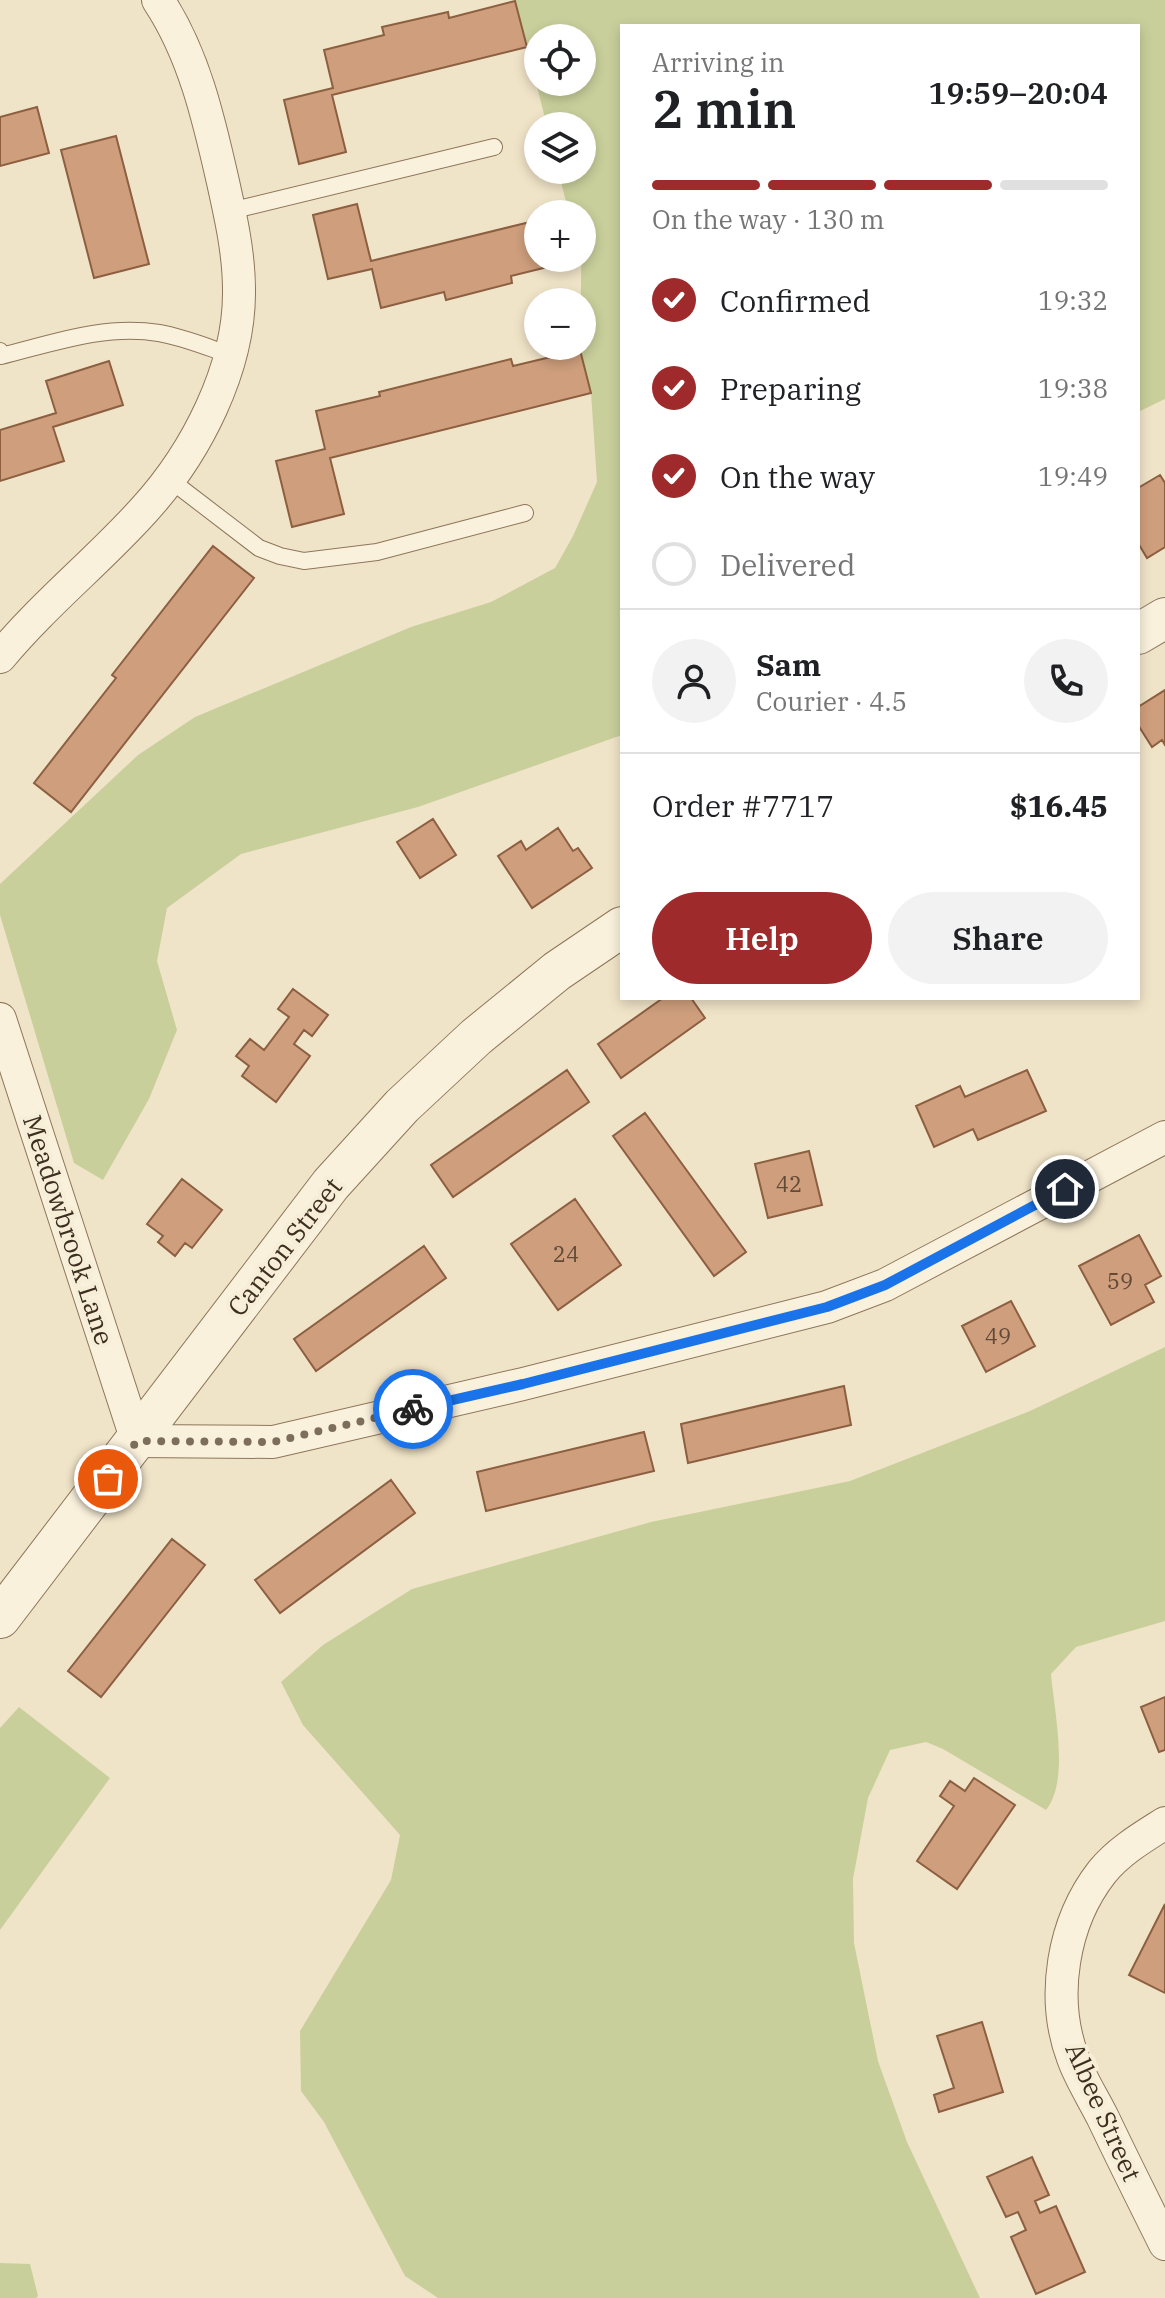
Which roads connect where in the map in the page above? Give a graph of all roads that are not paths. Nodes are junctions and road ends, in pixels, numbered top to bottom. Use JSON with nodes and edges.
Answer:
{"nodes":[{"id":1,"x":158,"y":0,"type":"edge"},
{"id":2,"x":494,"y":147,"type":"dead end"},
{"id":3,"x":230,"y":211,"type":"junction"},
{"id":4,"x":0,"y":351,"type":"edge"},
{"id":5,"x":230,"y":355,"type":"junction"},
{"id":6,"x":169,"y":479,"type":"junction"},
{"id":7,"x":525,"y":513,"type":"dead end"},
{"id":8,"x":1165,"y":618,"type":"edge"},
{"id":9,"x":1140,"y":633,"type":"edge"},
{"id":10,"x":0,"y":657,"type":"edge"},
{"id":11,"x":620,"y":928,"type":"edge"},
{"id":12,"x":0,"y":1019,"type":"edge"},
{"id":13,"x":1165,"y":1137,"type":"edge"},
{"id":14,"x":137,"y":1441,"type":"junction"},
{"id":15,"x":0,"y":1618,"type":"edge"},
{"id":16,"x":1165,"y":1823,"type":"edge"},
{"id":17,"x":1165,"y":2244,"type":"edge"}],
"edges":[{"from":1,"to":3,"type":"street"},
{"from":2,"to":3,"type":"lane"},
{"from":3,"to":5,"type":"street"},
{"from":4,"to":5,"type":"lane"},
{"from":5,"to":6,"type":"street"},
{"from":6,"to":7,"type":"lane"},
{"from":6,"to":10,"type":"street"},
{"from":8,"to":9,"type":"street"},
{"from":11,"to":14,"type":"street","name":"Canton Street"},
{"from":12,"to":14,"type":"street","name":"Meadowbrook Lane"},
{"from":13,"to":14,"type":"street"},
{"from":14,"to":15,"type":"street","name":"Canton Street"},
{"from":16,"to":17,"type":"street","name":"Albee Street"}]}
